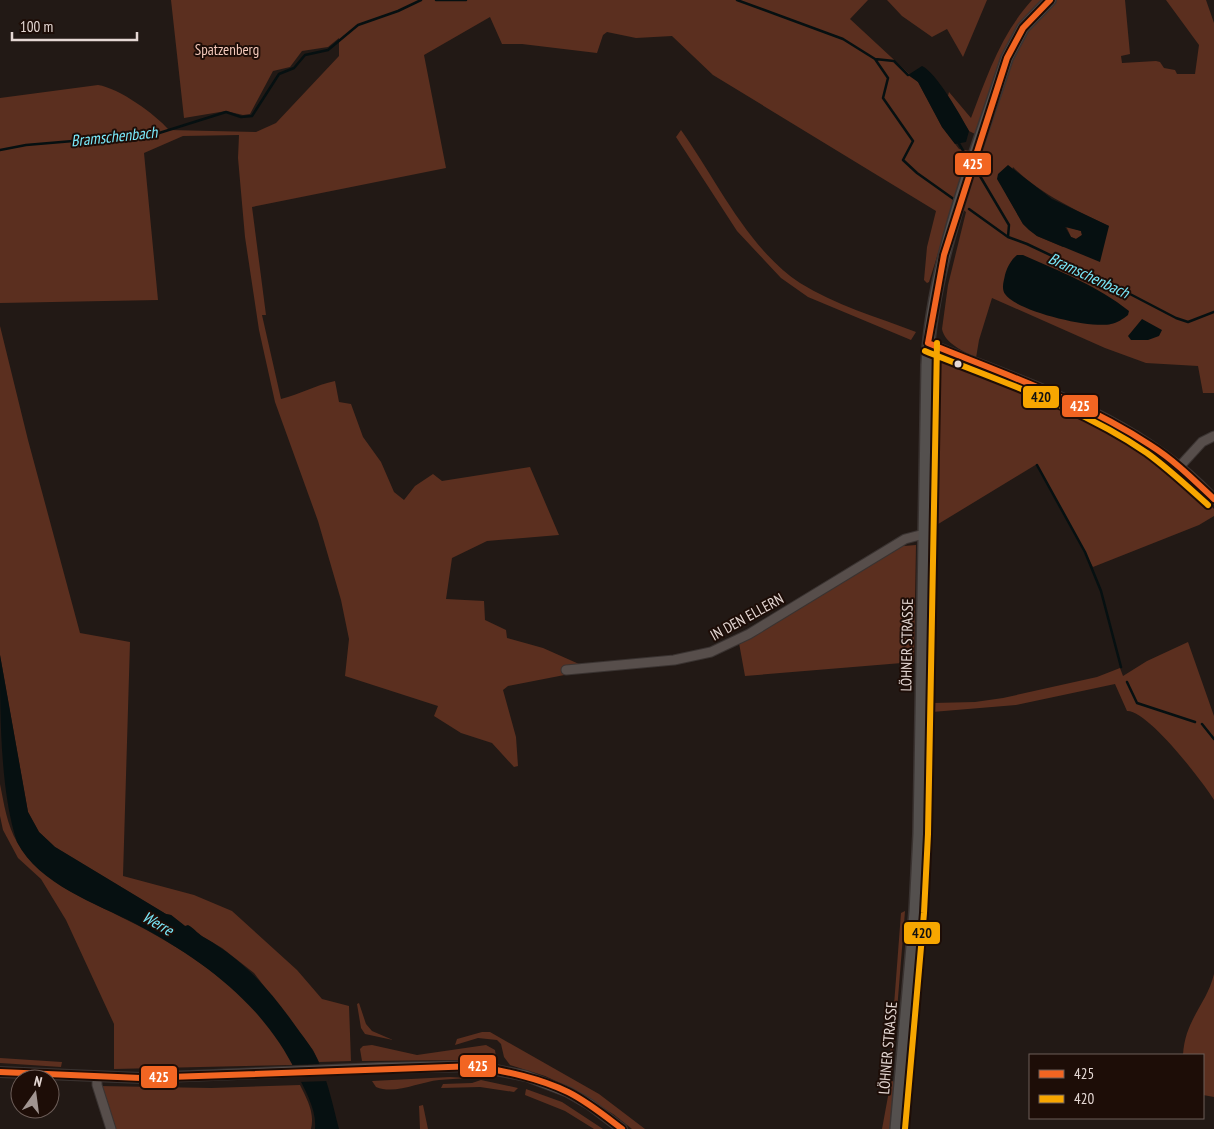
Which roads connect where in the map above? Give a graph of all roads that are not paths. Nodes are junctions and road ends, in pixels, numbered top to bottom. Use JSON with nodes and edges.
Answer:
{"nodes":[{"id":1,"x":1050,"y":0,"type":"edge"},
{"id":2,"x":928,"y":342,"type":"junction"},
{"id":3,"x":1214,"y":436,"type":"edge"},
{"id":4,"x":1181,"y":466,"type":"junction"},
{"id":5,"x":1214,"y":499,"type":"edge"},
{"id":6,"x":924,"y":534,"type":"junction"},
{"id":7,"x":566,"y":670,"type":"dead end"},
{"id":8,"x":0,"y":1072,"type":"edge"},
{"id":9,"x":97,"y":1078,"type":"junction"},
{"id":10,"x":111,"y":1129,"type":"edge"},
{"id":11,"x":622,"y":1129,"type":"edge"},
{"id":12,"x":896,"y":1129,"type":"edge"}],
"edges":[{"from":1,"to":2,"type":"main road","name":"LÖHNER STRASSE"},
{"from":2,"to":4,"type":"street"},
{"from":2,"to":6,"type":"main road","name":"LÖHNER STRASSE"},
{"from":3,"to":4,"type":"street"},
{"from":4,"to":5,"type":"street"},
{"from":6,"to":7,"type":"street","name":"IN DEN ELLERN"},
{"from":6,"to":12,"type":"main road","name":"LÖHNER STRASSE"},
{"from":8,"to":9,"type":"street"},
{"from":9,"to":10,"type":"street"},
{"from":9,"to":11,"type":"street"}]}
